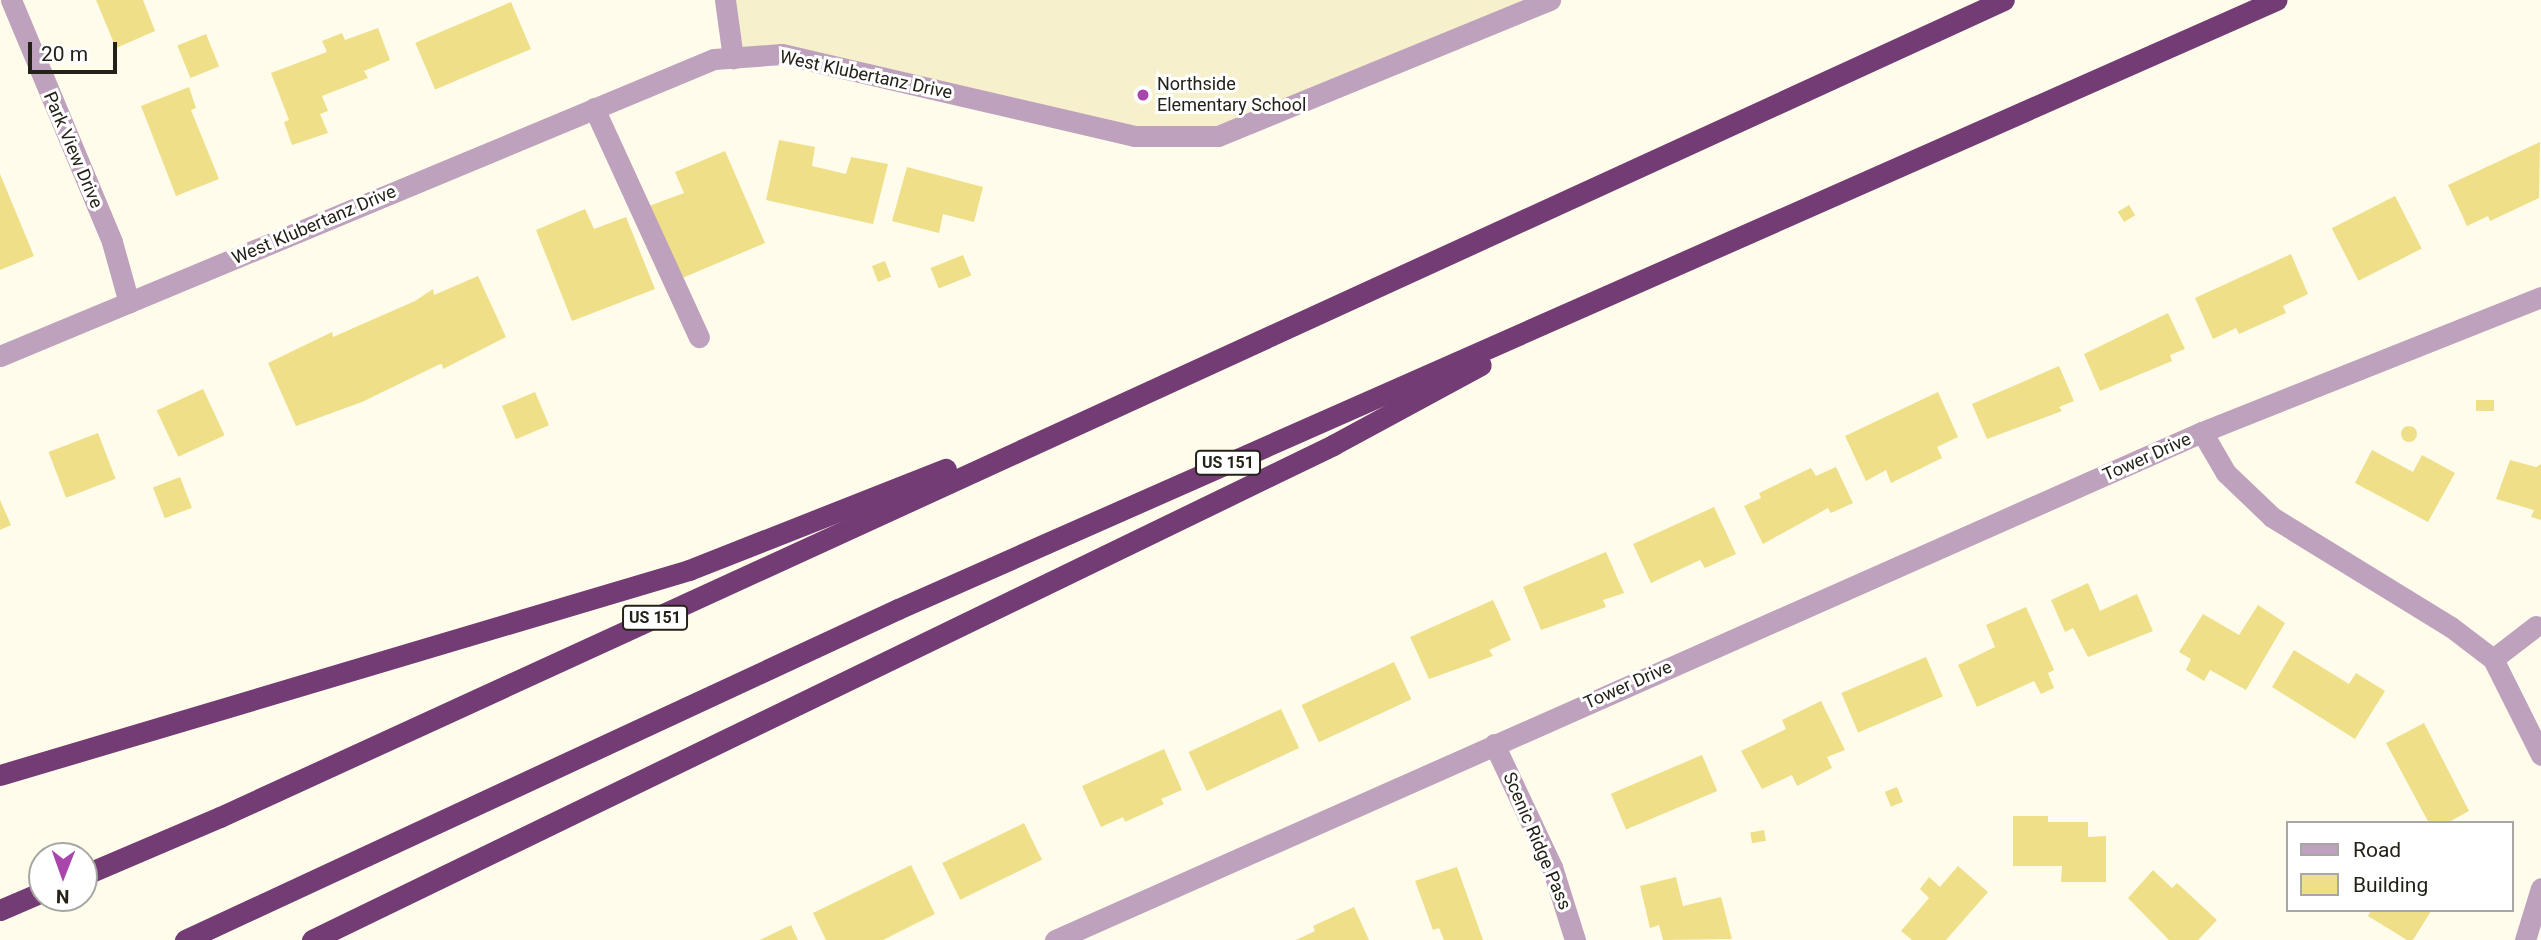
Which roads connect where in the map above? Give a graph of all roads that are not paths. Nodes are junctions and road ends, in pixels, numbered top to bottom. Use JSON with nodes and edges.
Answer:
{"nodes":[{"id":1,"x":10,"y":0,"type":"edge"},
{"id":2,"x":726,"y":0,"type":"edge"},
{"id":3,"x":1550,"y":0,"type":"edge"},
{"id":4,"x":2004,"y":0,"type":"edge"},
{"id":5,"x":2276,"y":0,"type":"edge"},
{"id":6,"x":733,"y":58,"type":"junction"},
{"id":7,"x":594,"y":108,"type":"junction"},
{"id":8,"x":1613,"y":293,"type":"junction"},
{"id":9,"x":2541,"y":297,"type":"edge"},
{"id":10,"x":130,"y":303,"type":"junction"},
{"id":11,"x":698,"y":337,"type":"dead end"},
{"id":12,"x":1223,"y":355,"type":"junction"},
{"id":13,"x":0,"y":356,"type":"edge"},
{"id":14,"x":2202,"y":432,"type":"junction"},
{"id":15,"x":2536,"y":626,"type":"dead end"},
{"id":16,"x":2493,"y":659,"type":"junction"},
{"id":17,"x":1494,"y":744,"type":"junction"},
{"id":18,"x":2541,"y":755,"type":"edge"},
{"id":19,"x":0,"y":775,"type":"edge"},
{"id":20,"x":98,"y":869,"type":"edge"},
{"id":21,"x":2541,"y":888,"type":"edge"},
{"id":22,"x":28,"y":898,"type":"edge"},
{"id":23,"x":0,"y":910,"type":"edge"},
{"id":24,"x":185,"y":940,"type":"edge"},
{"id":25,"x":312,"y":940,"type":"edge"},
{"id":26,"x":1055,"y":940,"type":"edge"},
{"id":27,"x":1575,"y":940,"type":"edge"},
{"id":28,"x":2525,"y":940,"type":"edge"}],
"edges":[{"from":1,"to":10,"type":"street","name":"Park View Drive"},
{"from":2,"to":6,"type":"street"},
{"from":3,"to":6,"type":"street","name":"West Klubertanz Drive"},
{"from":4,"to":12,"type":"highway","number":"US 151"},
{"from":5,"to":8,"type":"highway","number":"US 151"},
{"from":6,"to":7,"type":"street","name":"West Klubertanz Drive"},
{"from":7,"to":10,"type":"street","name":"West Klubertanz Drive"},
{"from":7,"to":11,"type":"street"},
{"from":8,"to":24,"type":"highway","number":"US 151"},
{"from":8,"to":25,"type":"highway"},
{"from":9,"to":14,"type":"street","name":"Tower Drive"},
{"from":10,"to":13,"type":"street","name":"West Klubertanz Drive"},
{"from":12,"to":19,"type":"highway"},
{"from":12,"to":20,"type":"highway","number":"US 151"},
{"from":14,"to":16,"type":"street","name":"Tower Drive"},
{"from":14,"to":17,"type":"street","name":"Tower Drive"},
{"from":15,"to":16,"type":"street"},
{"from":16,"to":18,"type":"street"},
{"from":17,"to":26,"type":"street","name":"Tower Drive"},
{"from":17,"to":27,"type":"street","name":"Scenic Ridge Pass"},
{"from":21,"to":28,"type":"street"},
{"from":22,"to":23,"type":"highway"}]}
